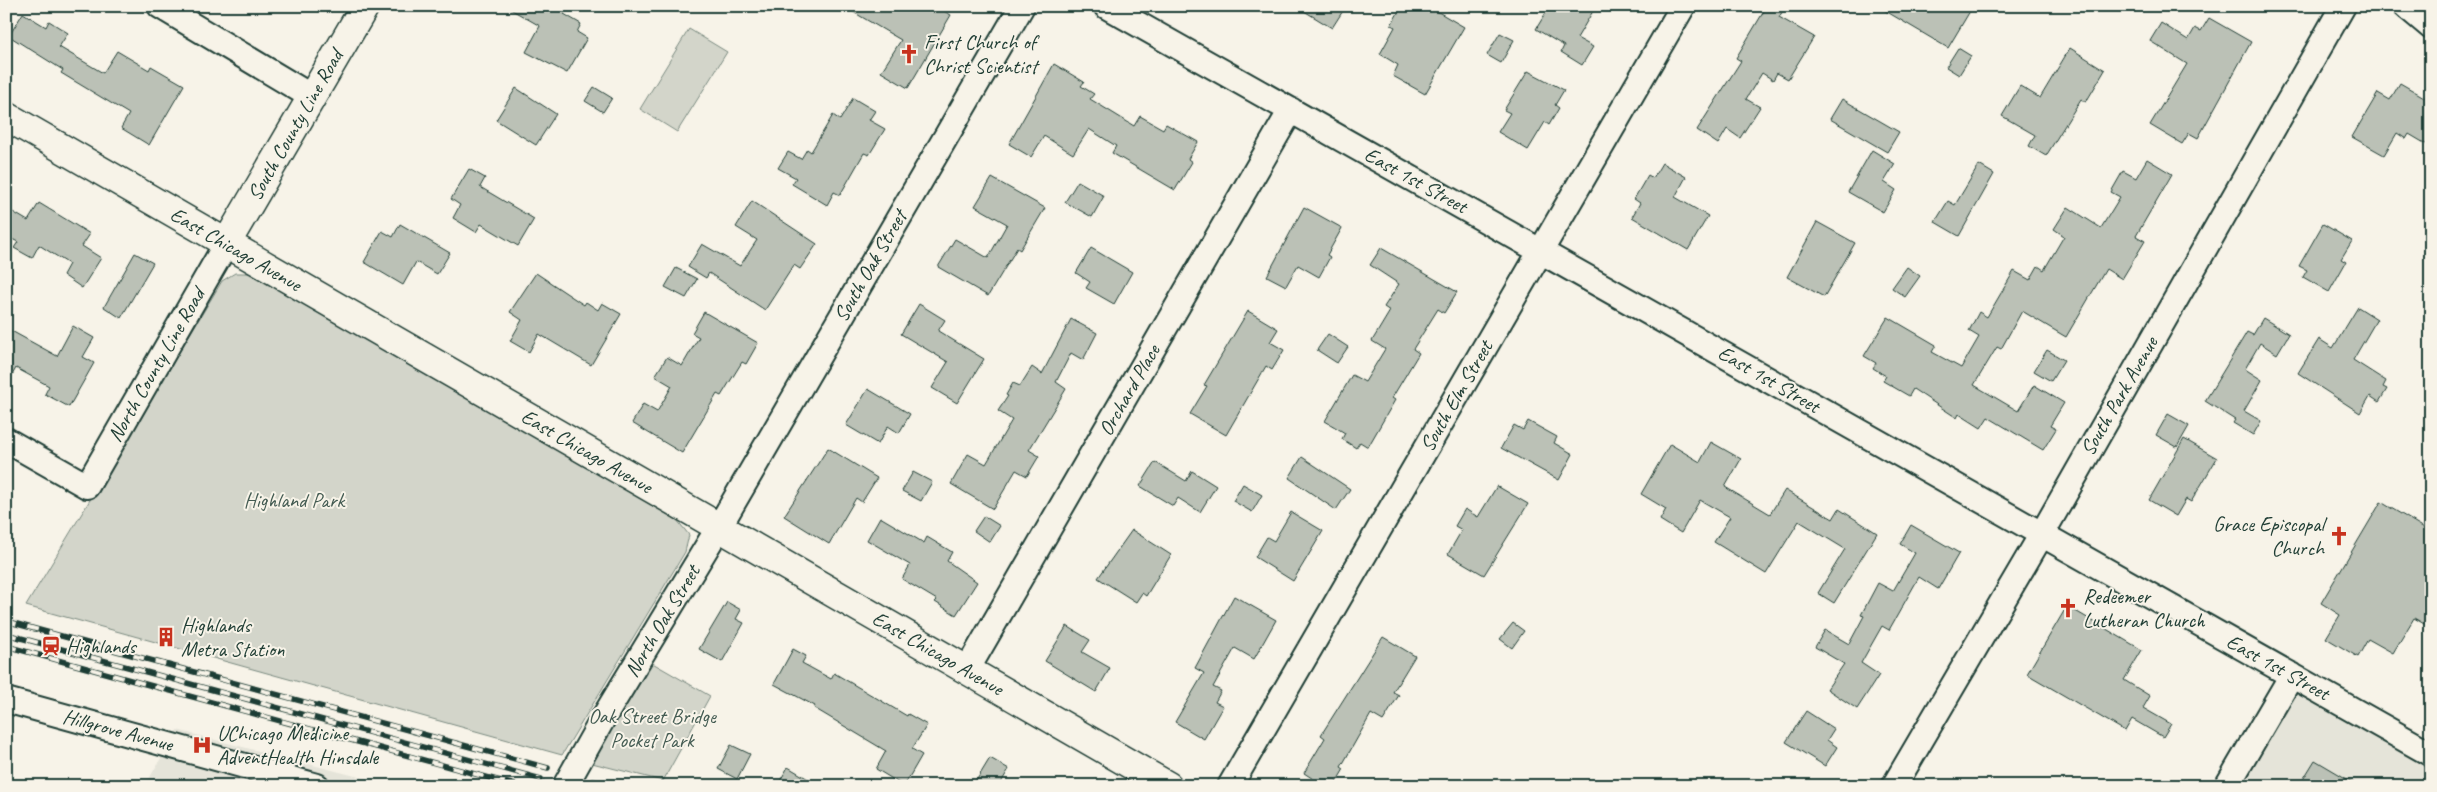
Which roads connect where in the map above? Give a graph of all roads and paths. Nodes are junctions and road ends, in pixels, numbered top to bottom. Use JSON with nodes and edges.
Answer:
{"nodes":[{"id":1,"x":160,"y":6,"type":"edge"},
{"id":2,"x":365,"y":6,"type":"edge"},
{"id":3,"x":1022,"y":6,"type":"edge"},
{"id":4,"x":1106,"y":6,"type":"edge"},
{"id":5,"x":1683,"y":6,"type":"edge"},
{"id":6,"x":2343,"y":6,"type":"edge"},
{"id":7,"x":2406,"y":6,"type":"edge"},
{"id":8,"x":2431,"y":27,"type":"edge"},
{"id":9,"x":312,"y":97,"type":"junction"},
{"id":10,"x":1291,"y":110,"type":"junction"},
{"id":11,"x":6,"y":116,"type":"edge"},
{"id":12,"x":226,"y":244,"type":"junction"},
{"id":13,"x":1541,"y":250,"type":"junction"},
{"id":14,"x":6,"y":440,"type":"edge"},
{"id":15,"x":718,"y":527,"type":"junction"},
{"id":16,"x":2042,"y":534,"type":"junction"},
{"id":17,"x":967,"y":670,"type":"junction"},
{"id":18,"x":2292,"y":675,"type":"junction"},
{"id":19,"x":6,"y":700,"type":"edge"},
{"id":20,"x":2431,"y":754,"type":"edge"},
{"id":21,"x":317,"y":786,"type":"edge"},
{"id":22,"x":565,"y":786,"type":"edge"},
{"id":23,"x":1168,"y":786,"type":"edge"},
{"id":24,"x":1230,"y":786,"type":"edge"},
{"id":25,"x":1894,"y":786,"type":"edge"},
{"id":26,"x":2227,"y":786,"type":"edge"}],
"edges":[{"from":1,"to":9,"type":"street"},
{"from":2,"to":9,"type":"main road","name":"South County Line Road"},
{"from":3,"to":15,"type":"street","name":"South Oak Street"},
{"from":4,"to":10,"type":"street","name":"East 1st Street"},
{"from":5,"to":13,"type":"street","name":"South Elm Street"},
{"from":6,"to":16,"type":"street","name":"South Park Avenue"},
{"from":7,"to":8,"type":"street"},
{"from":9,"to":12,"type":"main road","name":"South County Line Road"},
{"from":10,"to":13,"type":"street","name":"East 1st Street"},
{"from":10,"to":17,"type":"street","name":"Orchard Place"},
{"from":11,"to":12,"type":"main road","name":"East Chicago Avenue"},
{"from":12,"to":14,"type":"street","name":"North County Line Road"},
{"from":12,"to":15,"type":"main road","name":"East Chicago Avenue"},
{"from":13,"to":16,"type":"street","name":"East 1st Street"},
{"from":13,"to":24,"type":"street","name":"South Elm Street"},
{"from":15,"to":17,"type":"main road","name":"East Chicago Avenue"},
{"from":15,"to":22,"type":"street","name":"North Oak Street","bridge":true},
{"from":16,"to":18,"type":"street","name":"East 1st Street"},
{"from":16,"to":25,"type":"street","name":"South Park Avenue"},
{"from":17,"to":23,"type":"main road","name":"East Chicago Avenue"},
{"from":18,"to":20,"type":"street","name":"East 1st Street"},
{"from":18,"to":26,"type":"street"},
{"from":19,"to":21,"type":"street","name":"Hillgrove Avenue"}]}
